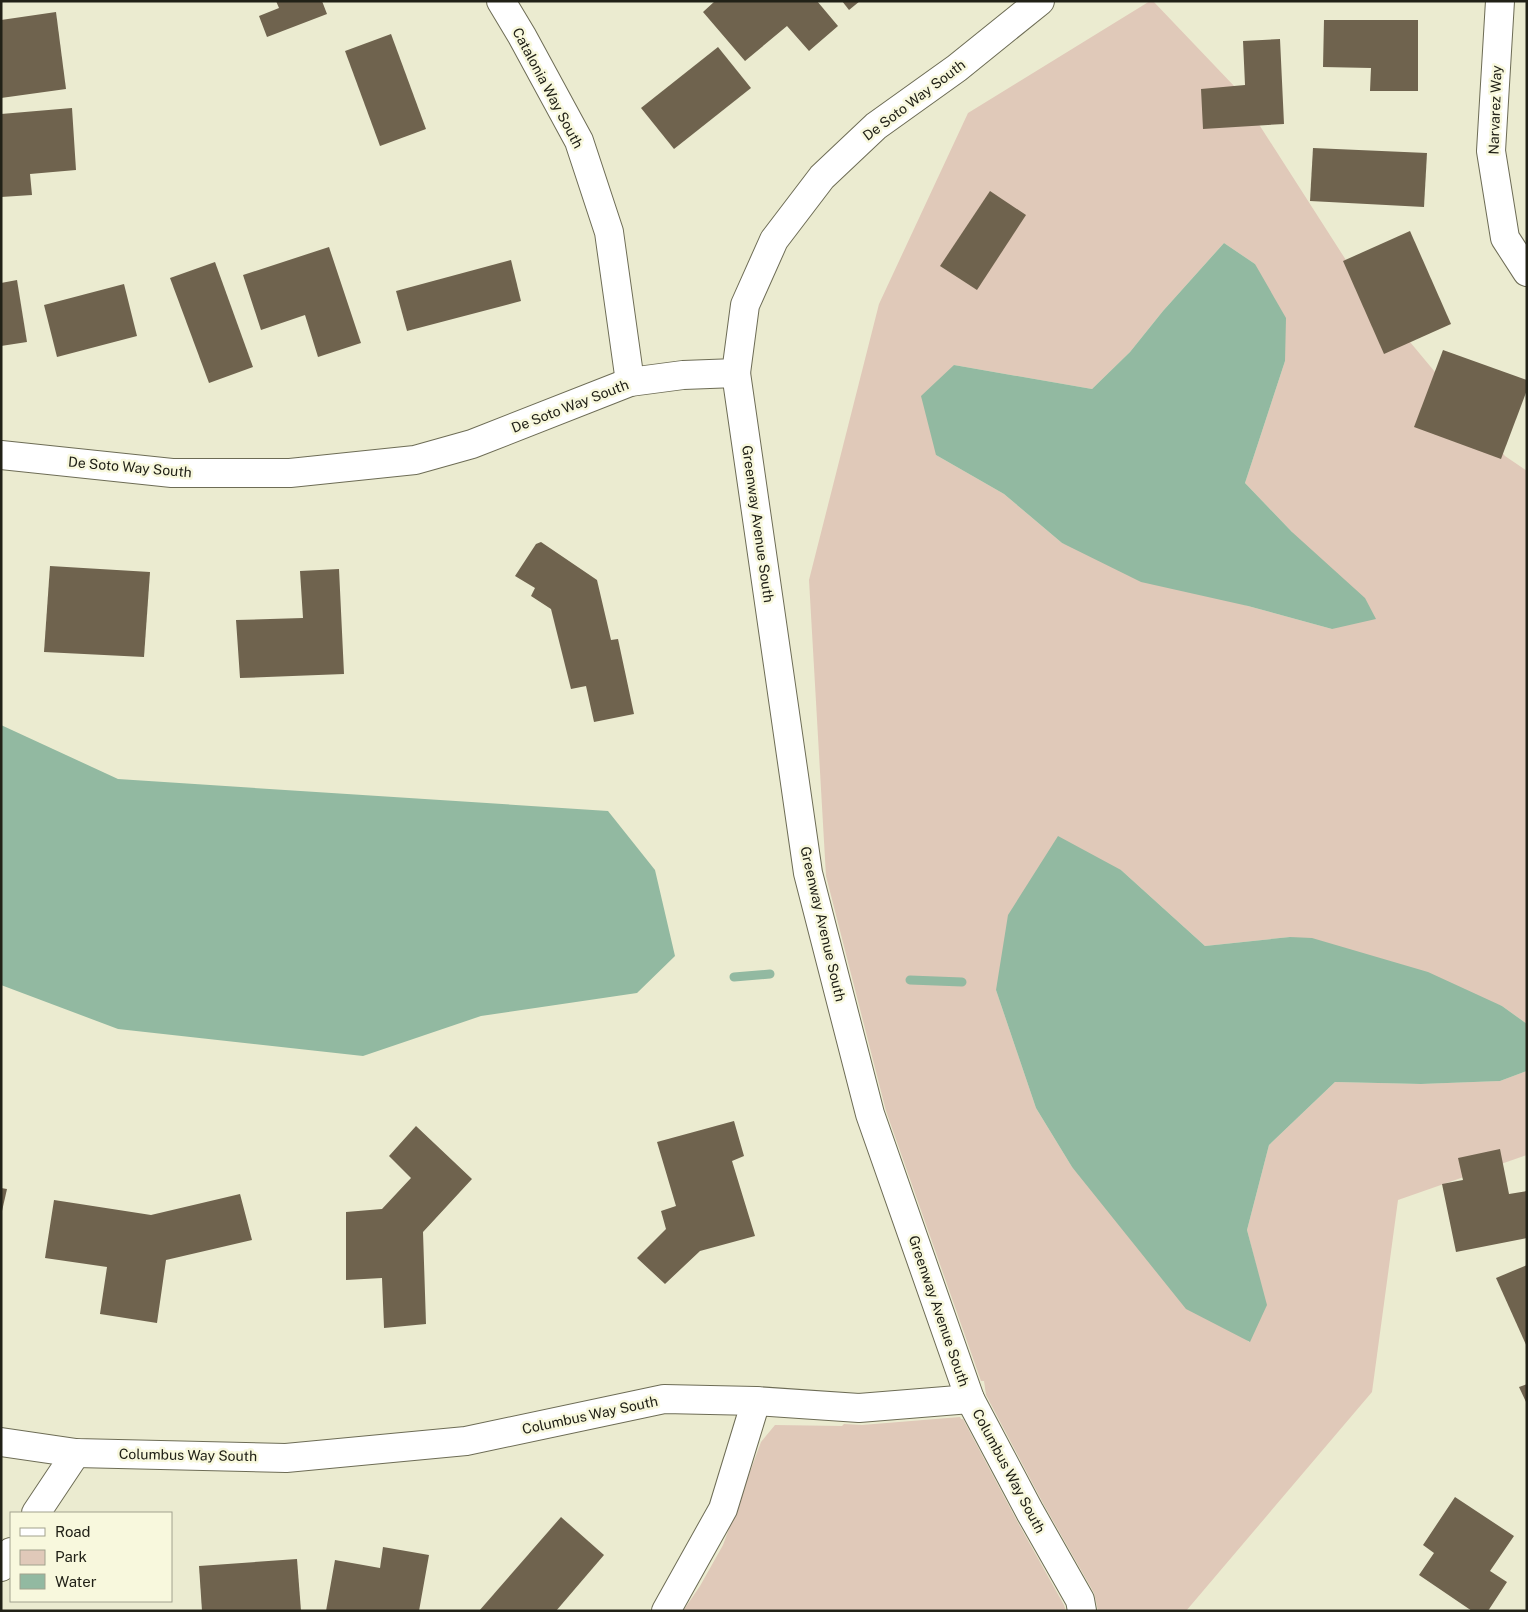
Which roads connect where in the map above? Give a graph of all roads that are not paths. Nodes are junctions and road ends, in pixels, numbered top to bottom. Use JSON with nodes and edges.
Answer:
{"nodes":[{"id":1,"x":501,"y":1,"type":"edge"},
{"id":2,"x":1040,"y":1,"type":"edge"},
{"id":3,"x":1500,"y":1,"type":"edge"},
{"id":4,"x":1527,"y":272,"type":"edge"},
{"id":5,"x":736,"y":373,"type":"junction"},
{"id":6,"x":630,"y":382,"type":"junction"},
{"id":7,"x":1,"y":455,"type":"edge"},
{"id":8,"x":970,"y":1399,"type":"junction"},
{"id":9,"x":756,"y":1400,"type":"junction"},
{"id":10,"x":1,"y":1442,"type":"edge"},
{"id":11,"x":76,"y":1453,"type":"junction"},
{"id":12,"x":37,"y":1512,"type":"edge"},
{"id":13,"x":10,"y":1554,"type":"edge"},
{"id":14,"x":1,"y":1567,"type":"edge"},
{"id":15,"x":666,"y":1611,"type":"edge"},
{"id":16,"x":1082,"y":1611,"type":"edge"}],
"edges":[{"from":1,"to":6,"type":"street","name":"Catalonia Way South"},
{"from":2,"to":5,"type":"street","name":"De Soto Way South"},
{"from":3,"to":4,"type":"street","name":"Narvarez Way"},
{"from":5,"to":6,"type":"street","name":"De Soto Way South"},
{"from":5,"to":8,"type":"street","name":"Greenway Avenue South"},
{"from":6,"to":7,"type":"street","name":"De Soto Way South"},
{"from":8,"to":9,"type":"street","name":"Columbus Way South"},
{"from":8,"to":16,"type":"street","name":"Columbus Way South"},
{"from":9,"to":11,"type":"street","name":"Columbus Way South"},
{"from":9,"to":15,"type":"street"},
{"from":10,"to":11,"type":"street","name":"Columbus Way South"},
{"from":11,"to":12,"type":"street"},
{"from":13,"to":14,"type":"street"}]}
